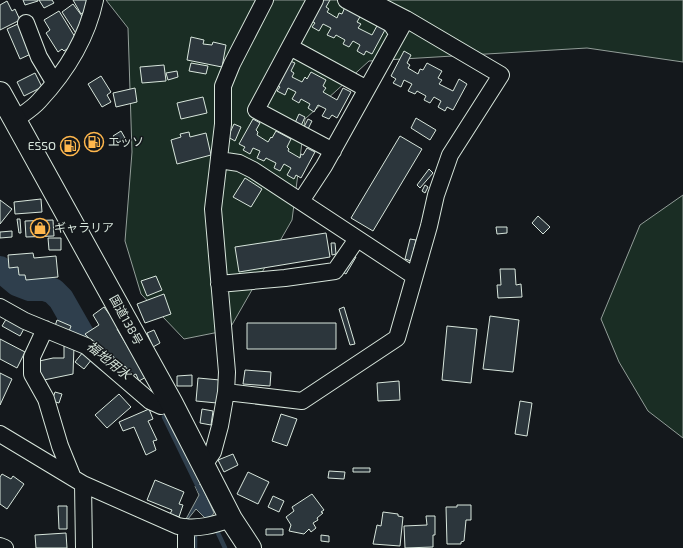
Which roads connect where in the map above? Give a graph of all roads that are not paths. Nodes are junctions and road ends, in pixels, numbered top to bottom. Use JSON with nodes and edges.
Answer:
{"nodes":[{"id":1,"x":95,"y":0,"type":"edge"},
{"id":2,"x":265,"y":0,"type":"edge"},
{"id":3,"x":315,"y":0,"type":"edge"},
{"id":4,"x":346,"y":0,"type":"edge"},
{"id":5,"x":369,"y":0,"type":"edge"},
{"id":6,"x":406,"y":19,"type":"junction"},
{"id":7,"x":26,"y":23,"type":"dead end"},
{"id":8,"x":397,"y":33,"type":"junction"},
{"id":9,"x":290,"y":47,"type":"junction"},
{"id":10,"x":54,"y":82,"type":"junction"},
{"id":11,"x":367,"y":89,"type":"junction"},
{"id":12,"x":0,"y":93,"type":"edge"},
{"id":13,"x":15,"y":120,"type":"junction"},
{"id":14,"x":332,"y":151,"type":"junction"},
{"id":15,"x":219,"y":160,"type":"junction"},
{"id":16,"x":301,"y":201,"type":"junction"},
{"id":17,"x":357,"y":238,"type":"junction"},
{"id":18,"x":414,"y":276,"type":"junction"},
{"id":19,"x":219,"y":284,"type":"junction"},
{"id":20,"x":0,"y":308,"type":"edge"},
{"id":21,"x":45,"y":329,"type":"junction"},
{"id":22,"x":226,"y":392,"type":"junction"},
{"id":23,"x":171,"y":402,"type":"junction"},
{"id":24,"x":0,"y":434,"type":"edge"},
{"id":25,"x":204,"y":465,"type":"junction"},
{"id":26,"x":78,"y":481,"type":"junction"},
{"id":27,"x":231,"y":519,"type":"junction"},
{"id":28,"x":186,"y":528,"type":"junction"},
{"id":29,"x":0,"y":546,"type":"edge"},
{"id":30,"x":5,"y":548,"type":"edge"},
{"id":31,"x":84,"y":548,"type":"edge"},
{"id":32,"x":186,"y":548,"type":"edge"},
{"id":33,"x":250,"y":548,"type":"edge"}],
"edges":[{"from":1,"to":10,"type":"street"},
{"from":2,"to":15,"type":"street"},
{"from":3,"to":9,"type":"street"},
{"from":4,"to":8,"type":"street"},
{"from":5,"to":6,"type":"street"},
{"from":6,"to":8,"type":"street"},
{"from":6,"to":18,"type":"street"},
{"from":7,"to":10,"type":"street"},
{"from":8,"to":11,"type":"street"},
{"from":9,"to":11,"type":"street"},
{"from":9,"to":14,"type":"street"},
{"from":10,"to":13,"type":"street"},
{"from":11,"to":14,"type":"street"},
{"from":12,"to":13,"type":"highway","name":"国道138号"},
{"from":13,"to":23,"type":"highway","name":"国道138号"},
{"from":14,"to":16,"type":"street"},
{"from":15,"to":16,"type":"street"},
{"from":15,"to":19,"type":"street"},
{"from":16,"to":17,"type":"street"},
{"from":17,"to":18,"type":"street"},
{"from":17,"to":19,"type":"street"},
{"from":18,"to":22,"type":"street"},
{"from":19,"to":22,"type":"street"},
{"from":20,"to":21,"type":"street"},
{"from":21,"to":23,"type":"street"},
{"from":21,"to":26,"type":"street"},
{"from":22,"to":25,"type":"street"},
{"from":23,"to":25,"type":"highway","name":"国道138号"},
{"from":24,"to":26,"type":"street"},
{"from":25,"to":27,"type":"highway","name":"国道138号"},
{"from":26,"to":28,"type":"street"},
{"from":26,"to":31,"type":"street"},
{"from":27,"to":28,"type":"street"},
{"from":27,"to":33,"type":"highway","name":"国道138号"},
{"from":28,"to":32,"type":"street"},
{"from":29,"to":30,"type":"street"}]}
